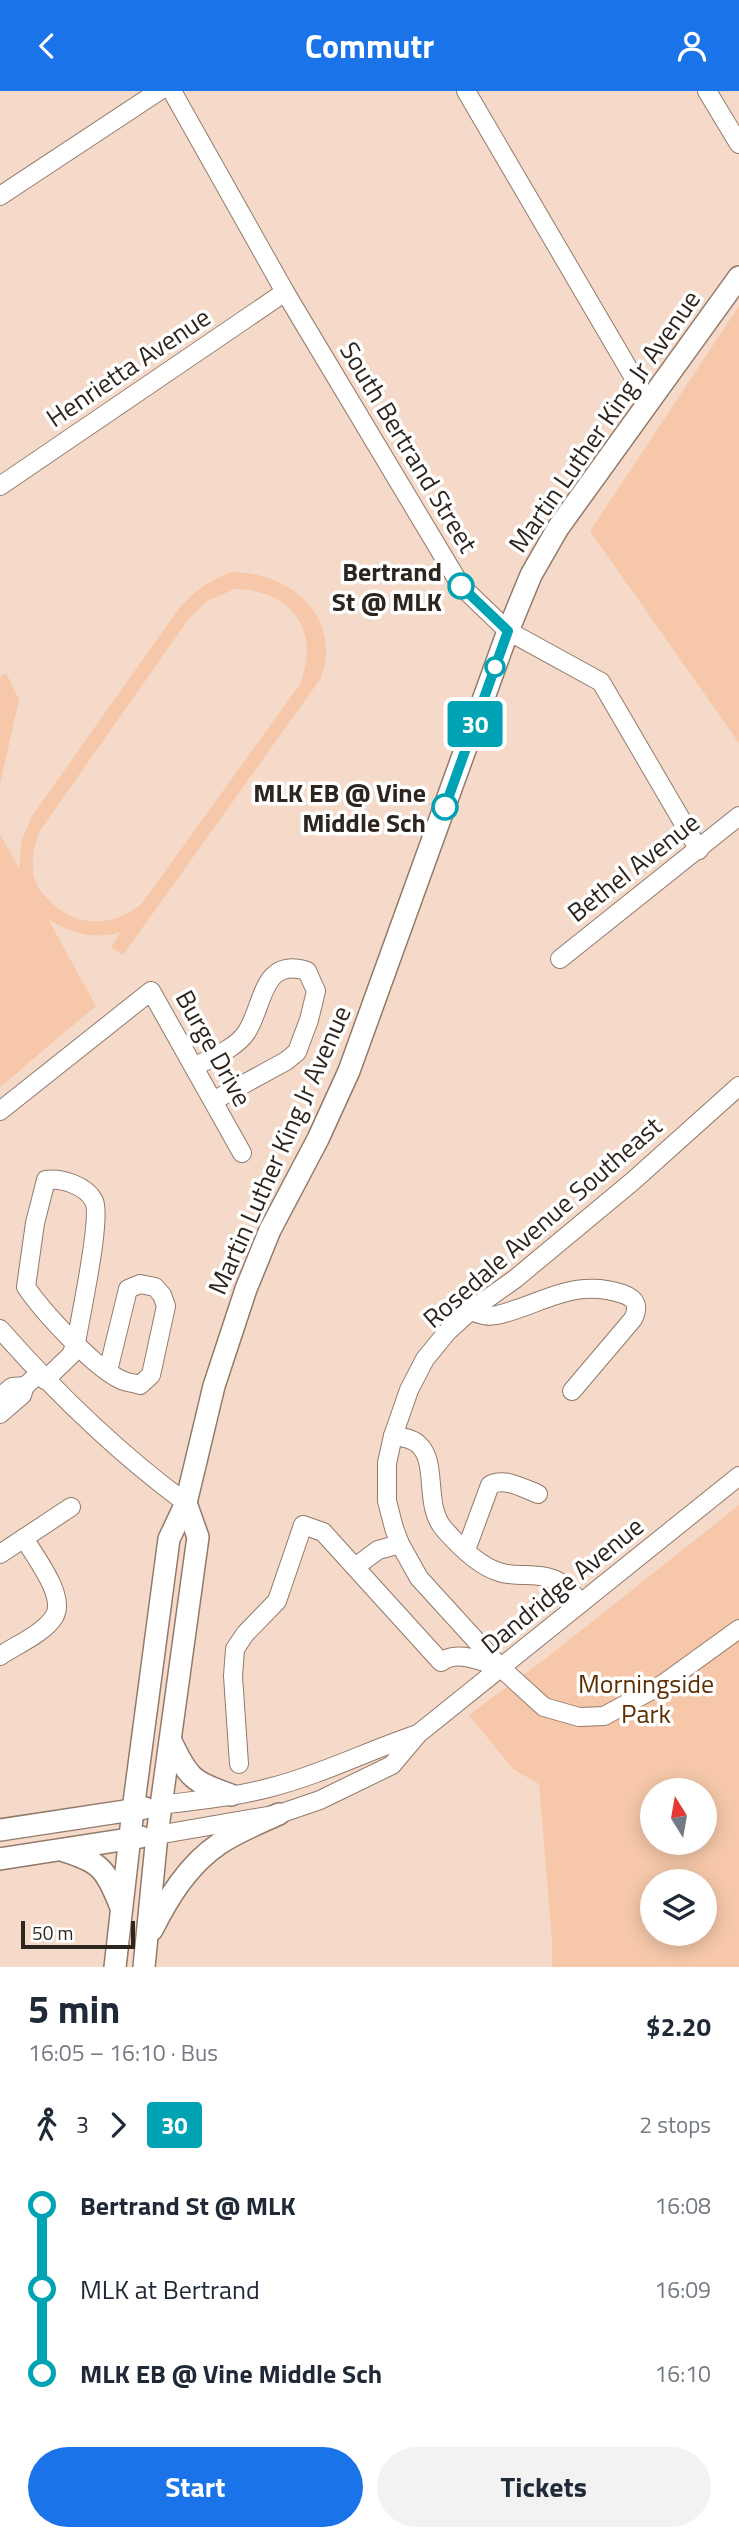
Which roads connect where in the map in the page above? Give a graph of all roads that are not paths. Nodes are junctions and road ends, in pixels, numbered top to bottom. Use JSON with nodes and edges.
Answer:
{"nodes":[{"id":1,"x":159,"y":91,"type":"edge"},
{"id":2,"x":172,"y":91,"type":"edge"},
{"id":3,"x":466,"y":91,"type":"edge"},
{"id":4,"x":708,"y":91,"type":"edge"},
{"id":5,"x":739,"y":144,"type":"edge"},
{"id":6,"x":0,"y":196,"type":"edge"},
{"id":7,"x":739,"y":277,"type":"edge"},
{"id":8,"x":285,"y":292,"type":"junction"},
{"id":9,"x":648,"y":402,"type":"junction"},
{"id":10,"x":0,"y":486,"type":"edge"},
{"id":11,"x":508,"y":631,"type":"junction"},
{"id":12,"x":739,"y":816,"type":"edge"},
{"id":13,"x":699,"y":849,"type":"junction"},
{"id":14,"x":560,"y":959,"type":"dead end"},
{"id":15,"x":194,"y":1067,"type":"junction"},
{"id":16,"x":739,"y":1086,"type":"edge"},
{"id":17,"x":213,"y":1101,"type":"junction"},
{"id":18,"x":0,"y":1111,"type":"edge"},
{"id":19,"x":242,"y":1153,"type":"dead end"},
{"id":20,"x":470,"y":1311,"type":"junction"},
{"id":21,"x":0,"y":1329,"type":"edge"},
{"id":22,"x":76,"y":1343,"type":"junction"},
{"id":23,"x":108,"y":1371,"type":"junction"},
{"id":24,"x":42,"y":1377,"type":"junction"},
{"id":25,"x":25,"y":1386,"type":"junction"},
{"id":26,"x":572,"y":1391,"type":"dead end"},
{"id":27,"x":0,"y":1397,"type":"edge"},
{"id":28,"x":0,"y":1414,"type":"edge"},
{"id":29,"x":393,"y":1436,"type":"junction"},
{"id":30,"x":739,"y":1476,"type":"edge"},
{"id":31,"x":538,"y":1494,"type":"dead end"},
{"id":32,"x":186,"y":1503,"type":"junction"},
{"id":33,"x":71,"y":1507,"type":"dead end"},
{"id":34,"x":24,"y":1538,"type":"junction"},
{"id":35,"x":400,"y":1544,"type":"junction"},
{"id":36,"x":466,"y":1550,"type":"junction"},
{"id":37,"x":0,"y":1554,"type":"edge"},
{"id":38,"x":355,"y":1567,"type":"junction"},
{"id":39,"x":581,"y":1603,"type":"junction"},
{"id":40,"x":739,"y":1629,"type":"edge"},
{"id":41,"x":0,"y":1656,"type":"edge"},
{"id":42,"x":500,"y":1667,"type":"junction"},
{"id":43,"x":418,"y":1734,"type":"junction"},
{"id":44,"x":171,"y":1741,"type":"junction"},
{"id":45,"x":239,"y":1764,"type":"dead end"},
{"id":46,"x":231,"y":1795,"type":"junction"},
{"id":47,"x":161,"y":1805,"type":"junction"},
{"id":48,"x":133,"y":1810,"type":"junction"},
{"id":49,"x":279,"y":1814,"type":"junction"},
{"id":50,"x":0,"y":1830,"type":"edge"},
{"id":51,"x":157,"y":1835,"type":"junction"},
{"id":52,"x":129,"y":1839,"type":"junction"},
{"id":53,"x":59,"y":1850,"type":"junction"},
{"id":54,"x":0,"y":1859,"type":"edge"},
{"id":55,"x":121,"y":1907,"type":"junction"},
{"id":56,"x":145,"y":1945,"type":"junction"},
{"id":57,"x":115,"y":1967,"type":"edge"},
{"id":58,"x":144,"y":1967,"type":"edge"}],
"edges":[{"from":1,"to":6,"type":"street"},
{"from":2,"to":8,"type":"street","name":"South Bertrand Street"},
{"from":3,"to":9,"type":"street"},
{"from":4,"to":5,"type":"street"},
{"from":7,"to":9,"type":"main road","name":"Martin Luther King Jr Avenue"},
{"from":8,"to":10,"type":"street","name":"Henrietta Avenue"},
{"from":8,"to":11,"type":"street","name":"South Bertrand Street"},
{"from":9,"to":11,"type":"main road","name":"Martin Luther King Jr Avenue"},
{"from":11,"to":13,"type":"street","name":"South Bertrand Street"},
{"from":11,"to":32,"type":"main road","name":"Martin Luther King Jr Avenue"},
{"from":12,"to":13,"type":"street","name":"Bethel Avenue"},
{"from":13,"to":14,"type":"street","name":"Bethel Avenue"},
{"from":15,"to":17,"type":"street","name":"Burge Drive"},
{"from":15,"to":17,"type":"street"},
{"from":15,"to":18,"type":"street","name":"Burge Drive"},
{"from":16,"to":20,"type":"street","name":"Rosedale Avenue Southeast"},
{"from":17,"to":19,"type":"street","name":"Burge Drive"},
{"from":20,"to":26,"type":"street"},
{"from":20,"to":29,"type":"street","name":"Rosedale Avenue Southeast"},
{"from":21,"to":24,"type":"street"},
{"from":22,"to":22,"type":"street"},
{"from":22,"to":23,"type":"street"},
{"from":22,"to":24,"type":"street"},
{"from":23,"to":23,"type":"street"},
{"from":24,"to":25,"type":"street"},
{"from":24,"to":32,"type":"street"},
{"from":25,"to":27,"type":"street"},
{"from":25,"to":28,"type":"street"},
{"from":29,"to":35,"type":"street","name":"Rosedale Avenue Southeast"},
{"from":29,"to":36,"type":"street"},
{"from":30,"to":39,"type":"street","name":"Dandridge Avenue"},
{"from":31,"to":36,"type":"street"},
{"from":32,"to":44,"type":"main road"},
{"from":32,"to":48,"type":"main road","name":"Martin Luther King Jr Avenue"},
{"from":33,"to":34,"type":"street"},
{"from":34,"to":37,"type":"street"},
{"from":34,"to":41,"type":"street"},
{"from":35,"to":38,"type":"street"},
{"from":35,"to":42,"type":"street","name":"Rosedale Avenue Southeast"},
{"from":36,"to":39,"type":"street"},
{"from":38,"to":42,"type":"street"},
{"from":38,"to":45,"type":"street"},
{"from":39,"to":42,"type":"street","name":"Dandridge Avenue"},
{"from":40,"to":42,"type":"street","name":"Rosedale Avenue Southeast"},
{"from":42,"to":43,"type":"street","name":"Dandridge Avenue"},
{"from":43,"to":46,"type":"street","name":"Dandridge Avenue"},
{"from":43,"to":49,"type":"street","name":"Dandridge Avenue"},
{"from":44,"to":46,"type":"main road"},
{"from":44,"to":47,"type":"main road"},
{"from":46,"to":47,"type":"street","name":"Dandridge Avenue"},
{"from":47,"to":48,"type":"main road"},
{"from":47,"to":51,"type":"main road"},
{"from":48,"to":50,"type":"main road"},
{"from":48,"to":52,"type":"main road","name":"Martin Luther King Jr Avenue"},
{"from":49,"to":51,"type":"street","name":"Dandridge Avenue"},
{"from":49,"to":56,"type":"main road"},
{"from":51,"to":52,"type":"main road"},
{"from":51,"to":56,"type":"main road"},
{"from":52,"to":53,"type":"main road"},
{"from":52,"to":55,"type":"main road","name":"Martin Luther King Jr Avenue"},
{"from":53,"to":54,"type":"main road"},
{"from":53,"to":55,"type":"main road"},
{"from":55,"to":57,"type":"main road","name":"Martin Luther King Jr Avenue"},
{"from":56,"to":58,"type":"main road"}]}
